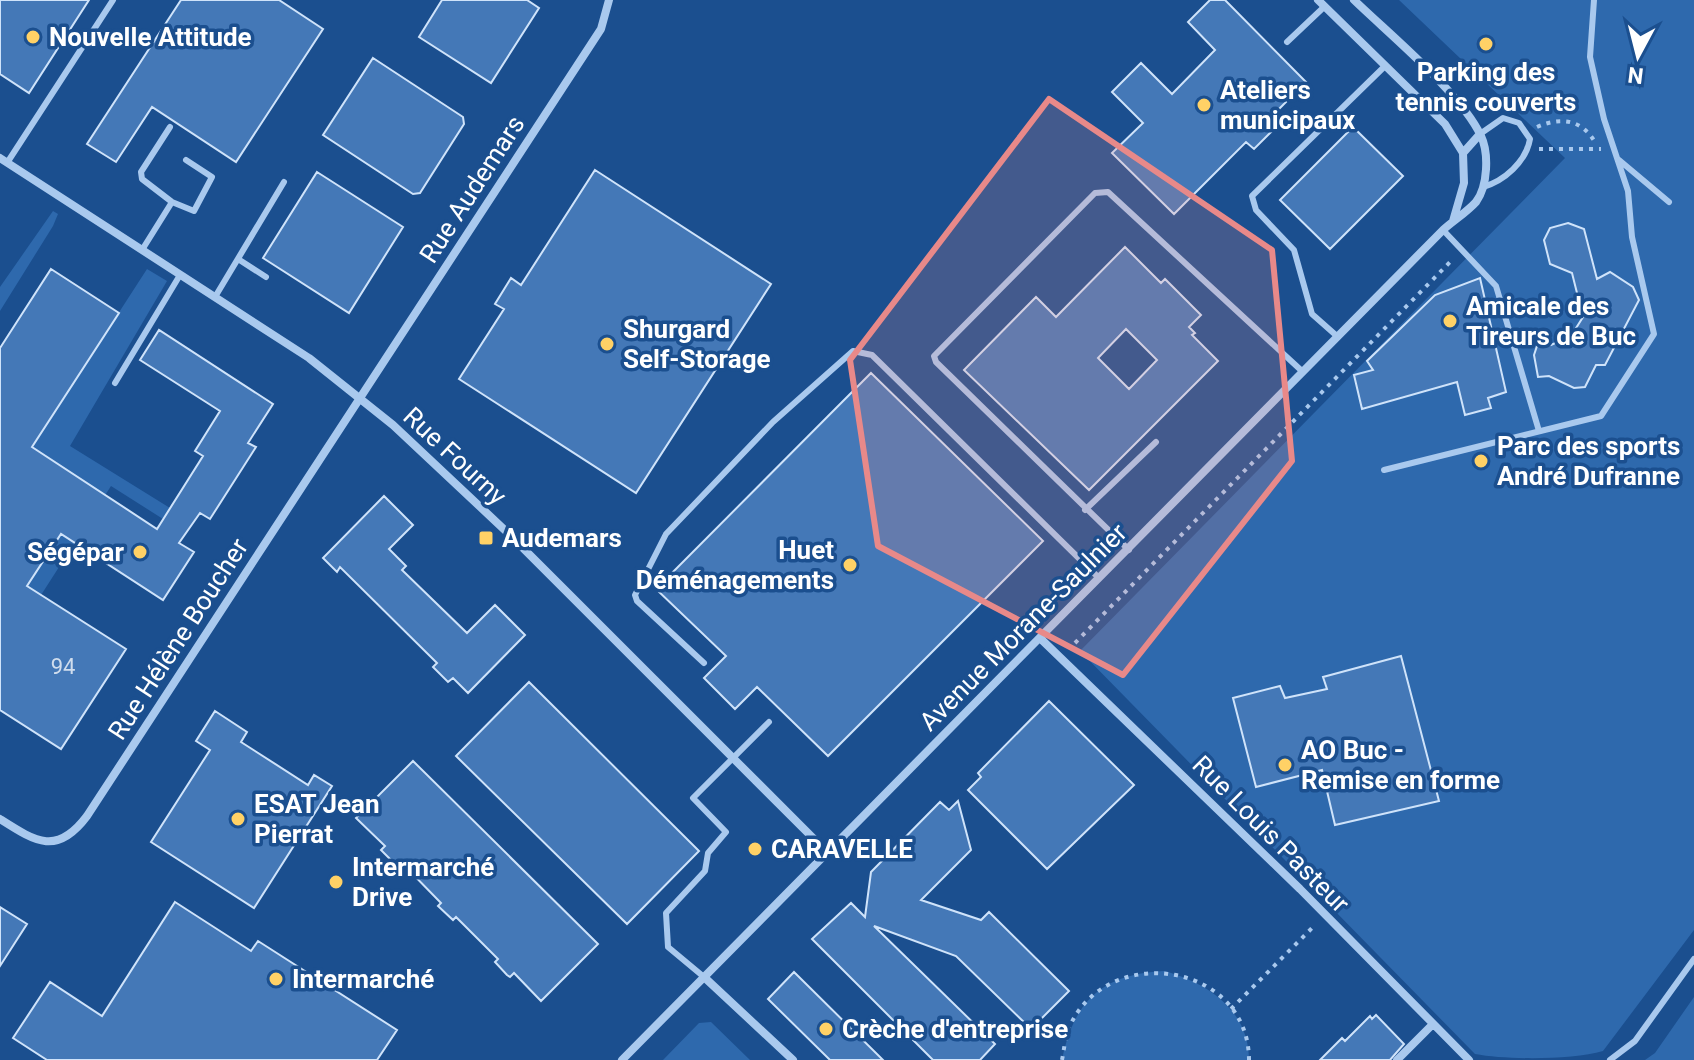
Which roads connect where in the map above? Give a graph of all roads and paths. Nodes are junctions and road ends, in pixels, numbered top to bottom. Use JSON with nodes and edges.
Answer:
{"nodes":[{"id":1,"x":113,"y":0,"type":"edge"},
{"id":2,"x":609,"y":0,"type":"edge"},
{"id":3,"x":1354,"y":0,"type":"edge"},
{"id":4,"x":1594,"y":0,"type":"edge"},
{"id":5,"x":1321,"y":3,"type":"edge"},
{"id":6,"x":1287,"y":42,"type":"dead end"},
{"id":7,"x":1384,"y":67,"type":"junction"},
{"id":8,"x":170,"y":127,"type":"dead end"},
{"id":9,"x":1527,"y":131,"type":"junction"},
{"id":10,"x":1480,"y":134,"type":"junction"},
{"id":11,"x":1597,"y":147,"type":"junction"},
{"id":12,"x":1528,"y":148,"type":"junction"},
{"id":13,"x":1463,"y":153,"type":"junction"},
{"id":14,"x":1618,"y":159,"type":"junction"},
{"id":15,"x":186,"y":160,"type":"dead end"},
{"id":16,"x":4,"y":161,"type":"edge"},
{"id":17,"x":284,"y":182,"type":"dead end"},
{"id":18,"x":1483,"y":187,"type":"junction"},
{"id":19,"x":172,"y":202,"type":"junction"},
{"id":20,"x":1669,"y":202,"type":"dead end"},
{"id":21,"x":1452,"y":222,"type":"junction"},
{"id":22,"x":1443,"y":230,"type":"junction"},
{"id":23,"x":1462,"y":249,"type":"junction"},
{"id":24,"x":142,"y":250,"type":"junction"},
{"id":25,"x":238,"y":259,"type":"junction"},
{"id":26,"x":180,"y":275,"type":"junction"},
{"id":27,"x":266,"y":277,"type":"dead end"},
{"id":28,"x":215,"y":297,"type":"junction"},
{"id":29,"x":1338,"y":337,"type":"junction"},
{"id":30,"x":1303,"y":372,"type":"junction"},
{"id":31,"x":115,"y":383,"type":"dead end"},
{"id":32,"x":359,"y":397,"type":"junction"},
{"id":33,"x":1539,"y":431,"type":"junction"},
{"id":34,"x":1156,"y":442,"type":"dead end"},
{"id":35,"x":1384,"y":470,"type":"dead end"},
{"id":36,"x":1085,"y":510,"type":"junction"},
{"id":37,"x":1129,"y":550,"type":"junction"},
{"id":38,"x":1099,"y":578,"type":"junction"},
{"id":39,"x":1042,"y":640,"type":"junction"},
{"id":40,"x":1075,"y":643,"type":"dead end"},
{"id":41,"x":704,"y":663,"type":"dead end"},
{"id":42,"x":769,"y":722,"type":"dead end"},
{"id":43,"x":734,"y":757,"type":"junction"},
{"id":44,"x":0,"y":819,"type":"edge"},
{"id":45,"x":828,"y":853,"type":"junction"},
{"id":46,"x":1325,"y":915,"type":"junction"},
{"id":47,"x":1694,"y":959,"type":"edge"},
{"id":48,"x":704,"y":977,"type":"junction"},
{"id":49,"x":1231,"y":1009,"type":"junction"},
{"id":50,"x":1433,"y":1024,"type":"junction"},
{"id":51,"x":622,"y":1060,"type":"edge"},
{"id":52,"x":793,"y":1060,"type":"edge"},
{"id":53,"x":1062,"y":1060,"type":"edge"},
{"id":54,"x":1249,"y":1060,"type":"edge"},
{"id":55,"x":1397,"y":1060,"type":"edge"},
{"id":56,"x":1469,"y":1060,"type":"edge"},
{"id":57,"x":1610,"y":1060,"type":"edge"}],
"edges":[{"from":1,"to":16,"type":"lane"},
{"from":2,"to":32,"type":"street","name":"Rue Audemars"},
{"from":3,"to":10,"type":"street"},
{"from":4,"to":14,"type":"lane"},
{"from":5,"to":6,"type":"lane"},
{"from":5,"to":7,"type":"street"},
{"from":7,"to":13,"type":"street"},
{"from":7,"to":29,"type":"lane"},
{"from":8,"to":19,"type":"lane"},
{"from":9,"to":10,"type":"lane"},
{"from":9,"to":11,"type":"path"},
{"from":9,"to":12,"type":"lane"},
{"from":10,"to":13,"type":"street"},
{"from":10,"to":18,"type":"street"},
{"from":11,"to":12,"type":"path"},
{"from":11,"to":14,"type":"path"},
{"from":12,"to":18,"type":"lane"},
{"from":13,"to":21,"type":"street"},
{"from":14,"to":20,"type":"lane"},
{"from":14,"to":33,"type":"lane"},
{"from":15,"to":19,"type":"lane"},
{"from":16,"to":24,"type":"street","name":"Rue Fourny"},
{"from":17,"to":25,"type":"lane"},
{"from":18,"to":21,"type":"street","name":"Avenue Morane-Saulnier"},
{"from":19,"to":24,"type":"lane"},
{"from":21,"to":22,"type":"street","name":"Avenue Morane-Saulnier"},
{"from":22,"to":23,"type":"lane"},
{"from":22,"to":29,"type":"street","name":"Avenue Morane-Saulnier"},
{"from":23,"to":33,"type":"lane"},
{"from":23,"to":40,"type":"path"},
{"from":24,"to":26,"type":"street","name":"Rue Fourny"},
{"from":25,"to":27,"type":"lane"},
{"from":25,"to":28,"type":"lane"},
{"from":26,"to":28,"type":"street","name":"Rue Fourny"},
{"from":26,"to":31,"type":"lane"},
{"from":28,"to":32,"type":"street","name":"Rue Fourny"},
{"from":29,"to":30,"type":"street","name":"Avenue Morane-Saulnier"},
{"from":30,"to":36,"type":"lane"},
{"from":30,"to":37,"type":"street","name":"Avenue Morane-Saulnier"},
{"from":32,"to":43,"type":"street","name":"Rue Fourny"},
{"from":32,"to":44,"type":"street","name":"Rue Hélène Boucher"},
{"from":33,"to":35,"type":"lane"},
{"from":34,"to":36,"type":"lane"},
{"from":36,"to":37,"type":"lane"},
{"from":37,"to":38,"type":"street","name":"Avenue Morane-Saulnier"},
{"from":38,"to":39,"type":"street","name":"Avenue Morane-Saulnier"},
{"from":38,"to":41,"type":"lane"},
{"from":39,"to":45,"type":"street","name":"Avenue Morane-Saulnier"},
{"from":39,"to":46,"type":"street","name":"Rue Louis Pasteur"},
{"from":42,"to":43,"type":"lane"},
{"from":43,"to":45,"type":"street","name":"Rue Fourny"},
{"from":43,"to":48,"type":"lane"},
{"from":45,"to":48,"type":"street","name":"Avenue Morane-Saulnier"},
{"from":46,"to":49,"type":"path"},
{"from":46,"to":50,"type":"street","name":"Rue Louis Pasteur"},
{"from":47,"to":57,"type":"lane"},
{"from":48,"to":51,"type":"street","name":"Avenue Morane-Saulnier"},
{"from":48,"to":52,"type":"street"},
{"from":49,"to":53,"type":"path"},
{"from":49,"to":54,"type":"path"},
{"from":50,"to":55,"type":"street"},
{"from":50,"to":56,"type":"street","name":"Rue Louis Pasteur"}]}
